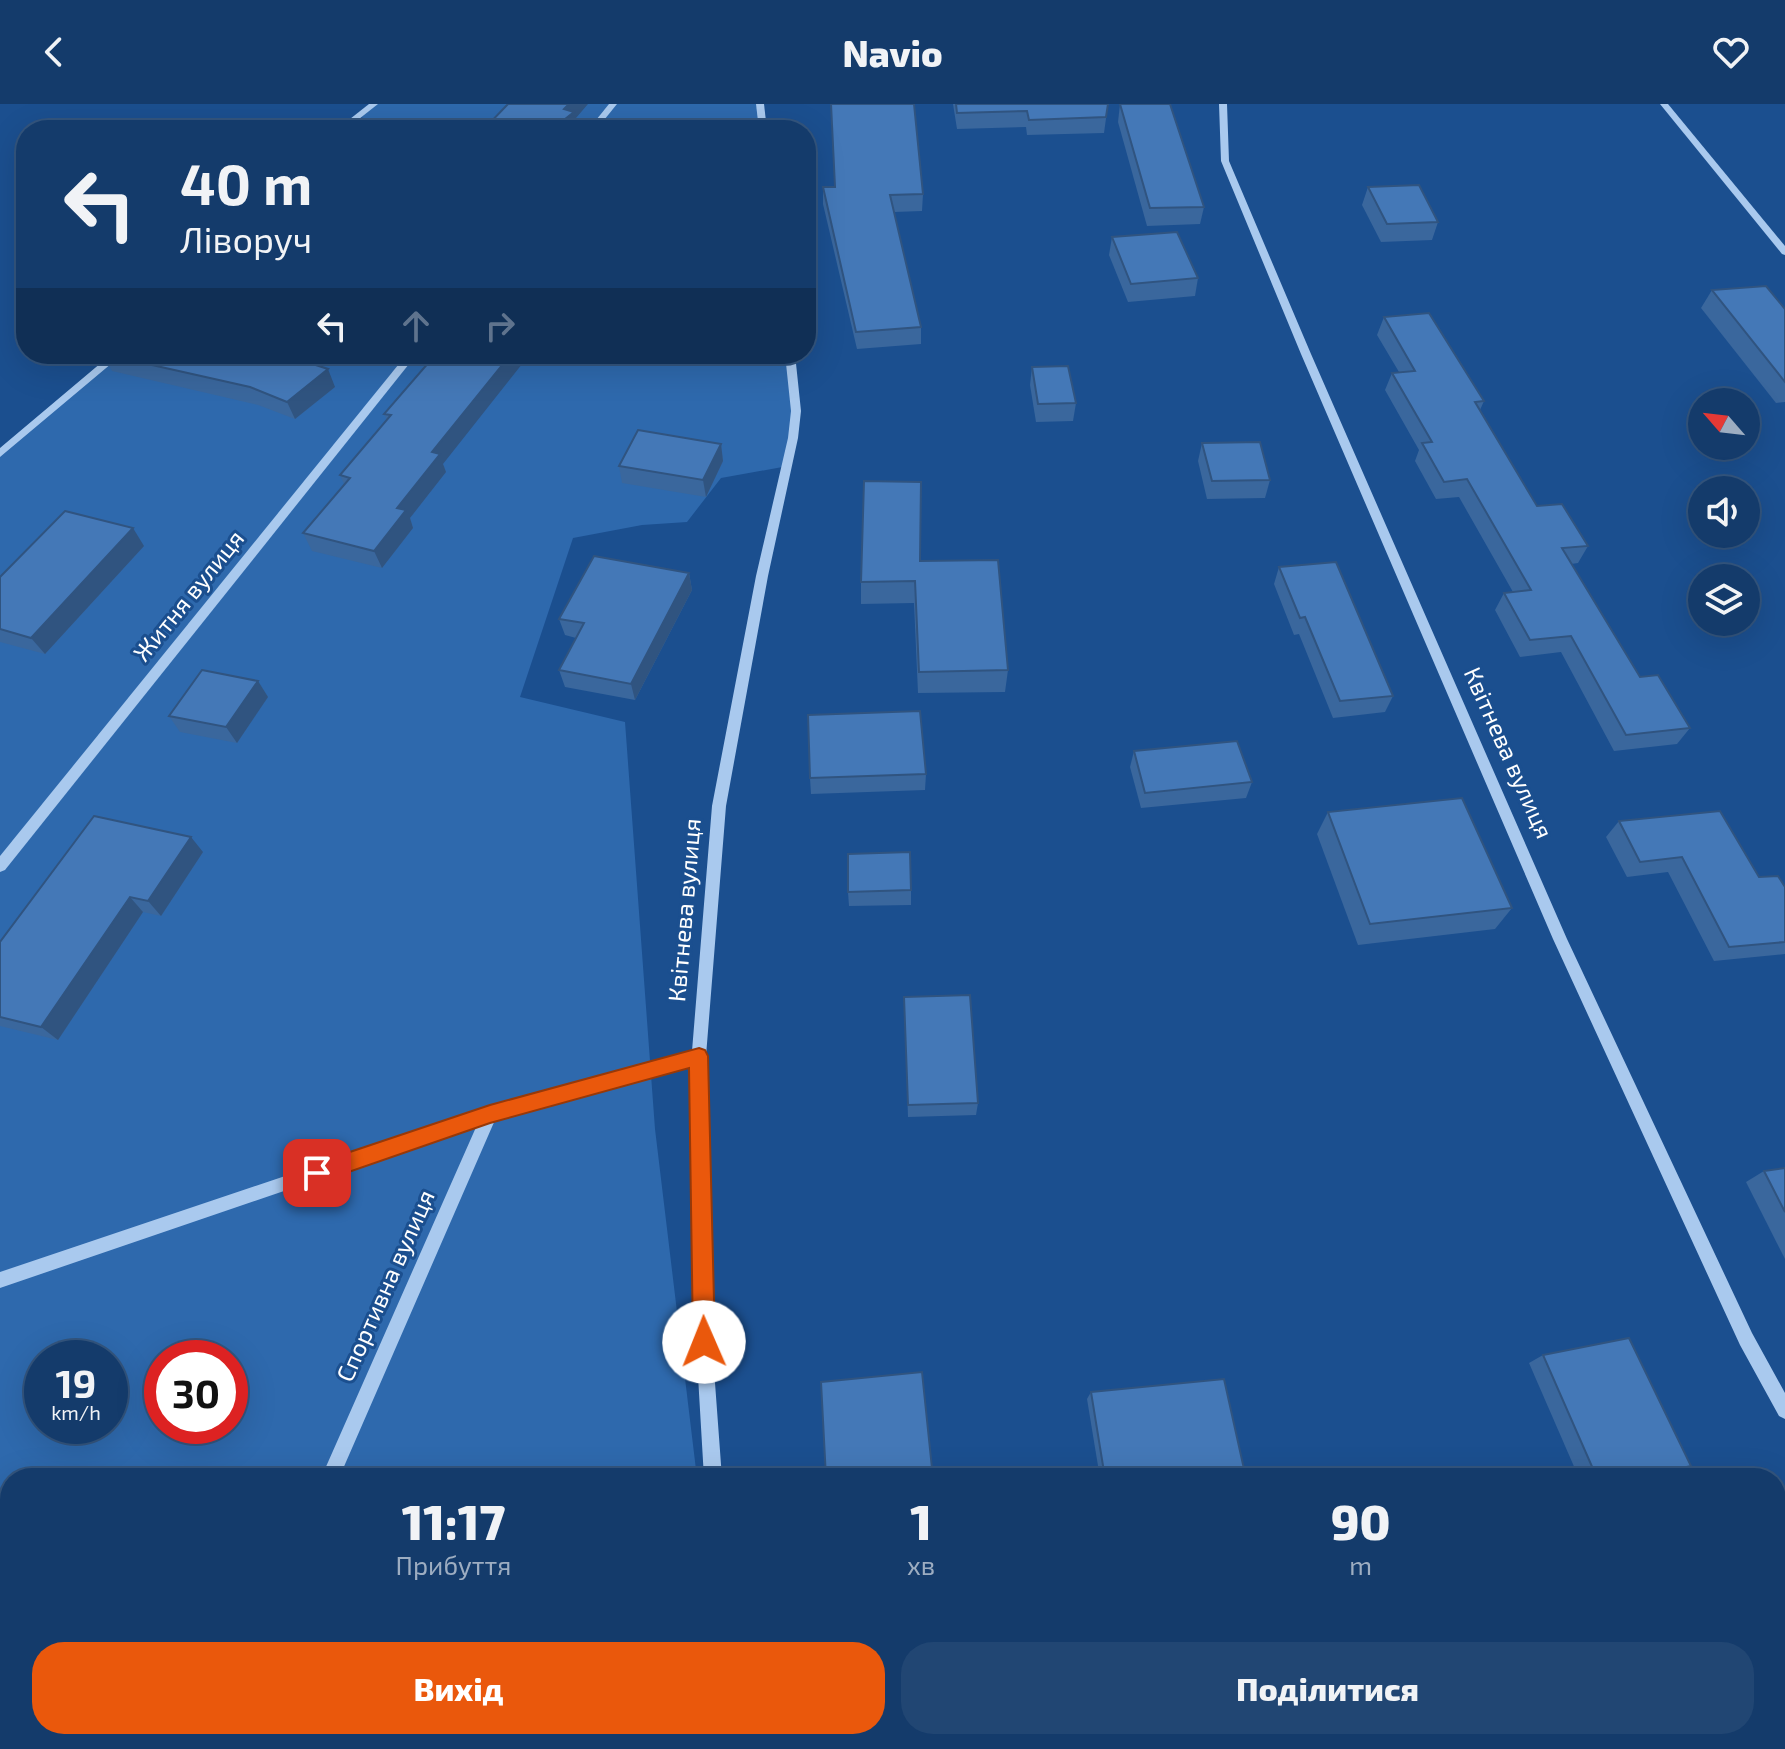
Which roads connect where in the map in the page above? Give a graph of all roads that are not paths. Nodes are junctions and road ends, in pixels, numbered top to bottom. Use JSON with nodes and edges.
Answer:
{"nodes":[{"id":1,"x":374,"y":104,"type":"edge"},
{"id":2,"x":613,"y":104,"type":"edge"},
{"id":3,"x":1223,"y":104,"type":"edge"},
{"id":4,"x":1664,"y":104,"type":"edge"},
{"id":5,"x":353,"y":120,"type":"edge"},
{"id":6,"x":600,"y":120,"type":"edge"},
{"id":7,"x":1785,"y":252,"type":"edge"},
{"id":8,"x":106,"y":364,"type":"edge"},
{"id":9,"x":404,"y":364,"type":"edge"},
{"id":10,"x":791,"y":364,"type":"edge"},
{"id":11,"x":0,"y":454,"type":"edge"},
{"id":12,"x":0,"y":866,"type":"edge"},
{"id":13,"x":699,"y":1056,"type":"junction"},
{"id":14,"x":490,"y":1114,"type":"junction"},
{"id":15,"x":0,"y":1280,"type":"edge"},
{"id":16,"x":1785,"y":1410,"type":"edge"},
{"id":17,"x":334,"y":1468,"type":"edge"},
{"id":18,"x":712,"y":1468,"type":"edge"}],
"edges":[{"from":1,"to":5,"type":"street"},
{"from":2,"to":6,"type":"street"},
{"from":3,"to":16,"type":"street","name":"Квітнева вулиця"},
{"from":4,"to":7,"type":"street"},
{"from":8,"to":11,"type":"street"},
{"from":9,"to":12,"type":"street","name":"Житня вулиця"},
{"from":10,"to":13,"type":"street","name":"Квітнева вулиця"},
{"from":13,"to":14,"type":"street"},
{"from":13,"to":18,"type":"street","name":"Квітнева вулиця"},
{"from":14,"to":15,"type":"street"},
{"from":14,"to":17,"type":"street","name":"Спортивна вулиця"}]}
